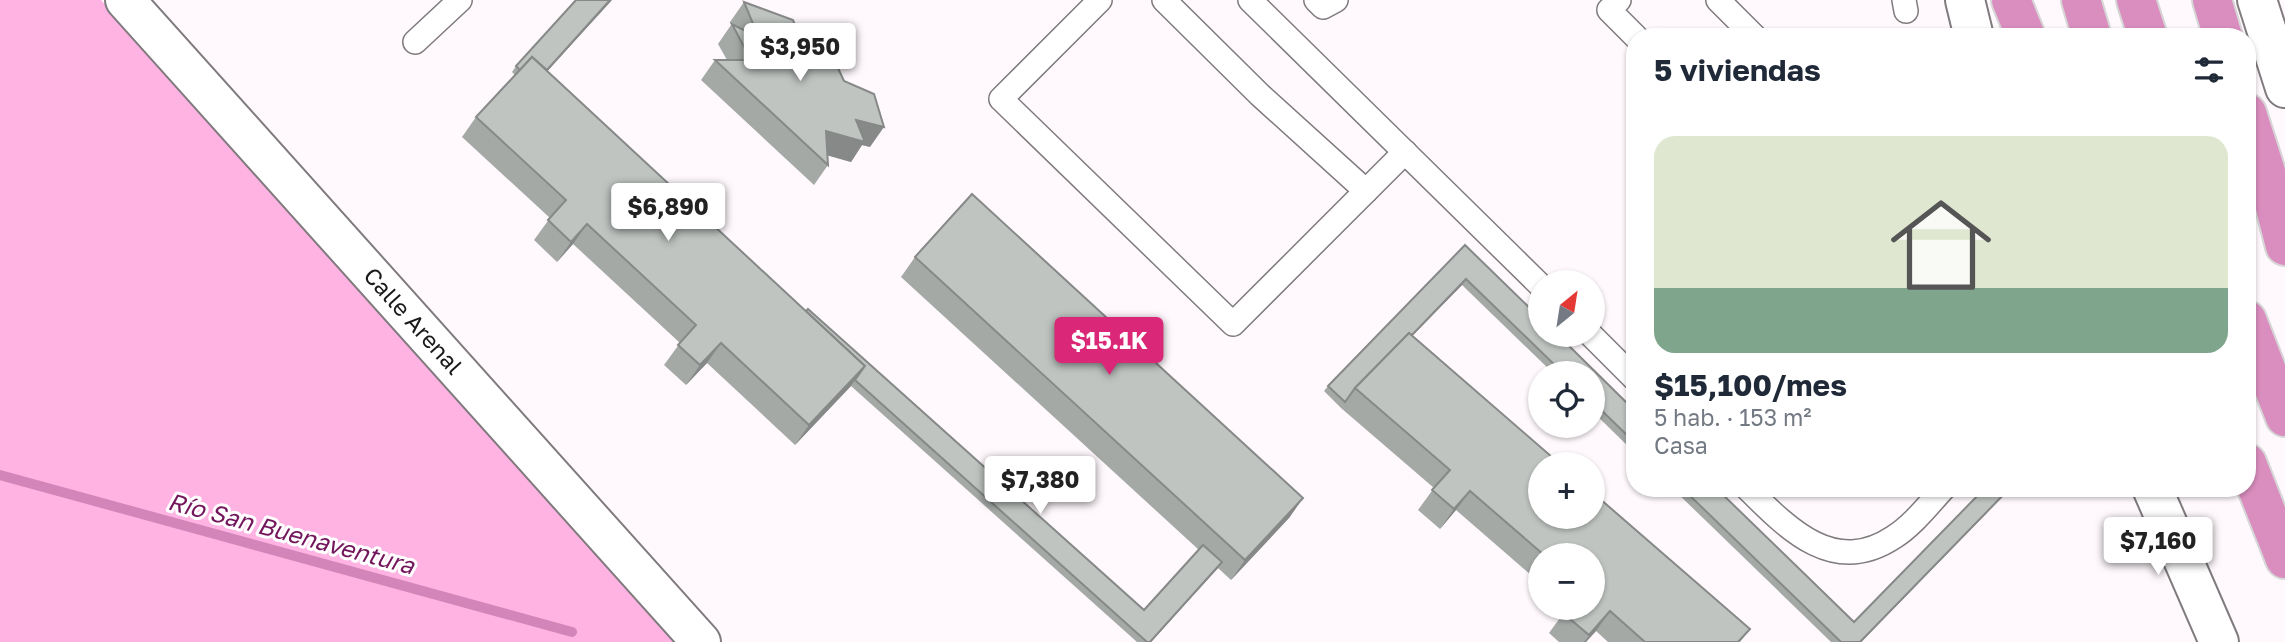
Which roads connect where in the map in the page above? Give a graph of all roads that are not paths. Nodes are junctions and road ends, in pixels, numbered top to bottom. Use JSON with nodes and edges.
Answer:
{"nodes":[{"id":1,"x":125,"y":0,"type":"edge"},
{"id":2,"x":460,"y":0,"type":"edge"},
{"id":3,"x":1100,"y":0,"type":"edge"},
{"id":4,"x":1164,"y":0,"type":"edge"},
{"id":5,"x":1250,"y":0,"type":"edge"},
{"id":6,"x":1316,"y":0,"type":"edge"},
{"id":7,"x":1336,"y":0,"type":"edge"},
{"id":8,"x":1619,"y":0,"type":"edge"},
{"id":9,"x":1718,"y":0,"type":"edge"},
{"id":10,"x":1965,"y":0,"type":"edge"},
{"id":11,"x":1990,"y":0,"type":"edge"},
{"id":12,"x":2011,"y":0,"type":"edge"},
{"id":13,"x":2081,"y":0,"type":"edge"},
{"id":14,"x":2136,"y":0,"type":"edge"},
{"id":15,"x":2212,"y":0,"type":"edge"},
{"id":16,"x":2258,"y":0,"type":"edge"},
{"id":17,"x":1627,"y":28,"type":"edge"},
{"id":18,"x":1746,"y":28,"type":"edge"},
{"id":19,"x":1972,"y":28,"type":"edge"},
{"id":20,"x":1995,"y":28,"type":"edge"},
{"id":21,"x":2022,"y":28,"type":"edge"},
{"id":22,"x":2089,"y":28,"type":"edge"},
{"id":23,"x":2145,"y":28,"type":"edge"},
{"id":24,"x":2220,"y":28,"type":"edge"},
{"id":25,"x":415,"y":42,"type":"dead end"},
{"id":26,"x":2285,"y":88,"type":"edge"},
{"id":27,"x":2256,"y":136,"type":"edge"},
{"id":28,"x":1405,"y":152,"type":"junction"},
{"id":29,"x":2276,"y":187,"type":"edge"},
{"id":30,"x":1366,"y":191,"type":"junction"},
{"id":31,"x":2285,"y":246,"type":"edge"},
{"id":32,"x":1528,"y":273,"type":"edge"},
{"id":33,"x":2256,"y":343,"type":"edge"},
{"id":34,"x":1603,"y":347,"type":"edge"},
{"id":35,"x":1626,"y":370,"type":"edge"},
{"id":36,"x":2285,"y":417,"type":"edge"},
{"id":37,"x":2256,"y":486,"type":"edge"},
{"id":38,"x":1756,"y":497,"type":"edge"},
{"id":39,"x":1935,"y":497,"type":"edge"},
{"id":40,"x":2156,"y":497,"type":"edge"},
{"id":41,"x":2241,"y":497,"type":"edge"},
{"id":42,"x":2283,"y":555,"type":"edge"},
{"id":43,"x":701,"y":642,"type":"edge"},
{"id":44,"x":2219,"y":642,"type":"edge"}],
"edges":[{"from":1,"to":43,"type":"street","name":"Calle Arenal"},
{"from":2,"to":25,"type":"lane"},
{"from":3,"to":30,"type":"lane"},
{"from":4,"to":30,"type":"lane"},
{"from":5,"to":28,"type":"lane"},
{"from":6,"to":7,"type":"lane"},
{"from":8,"to":17,"type":"lane"},
{"from":9,"to":18,"type":"lane"},
{"from":10,"to":19,"type":"street"},
{"from":11,"to":20,"type":"highway"},
{"from":12,"to":21,"type":"highway"},
{"from":13,"to":22,"type":"highway"},
{"from":14,"to":23,"type":"highway"},
{"from":15,"to":24,"type":"highway"},
{"from":16,"to":26,"type":"street"},
{"from":27,"to":29,"type":"highway"},
{"from":28,"to":30,"type":"lane"},
{"from":28,"to":32,"type":"lane"},
{"from":29,"to":31,"type":"highway"},
{"from":33,"to":36,"type":"highway"},
{"from":34,"to":35,"type":"lane"},
{"from":37,"to":42,"type":"highway"},
{"from":38,"to":39,"type":"lane"},
{"from":40,"to":44,"type":"street"},
{"from":41,"to":42,"type":"highway"}]}
